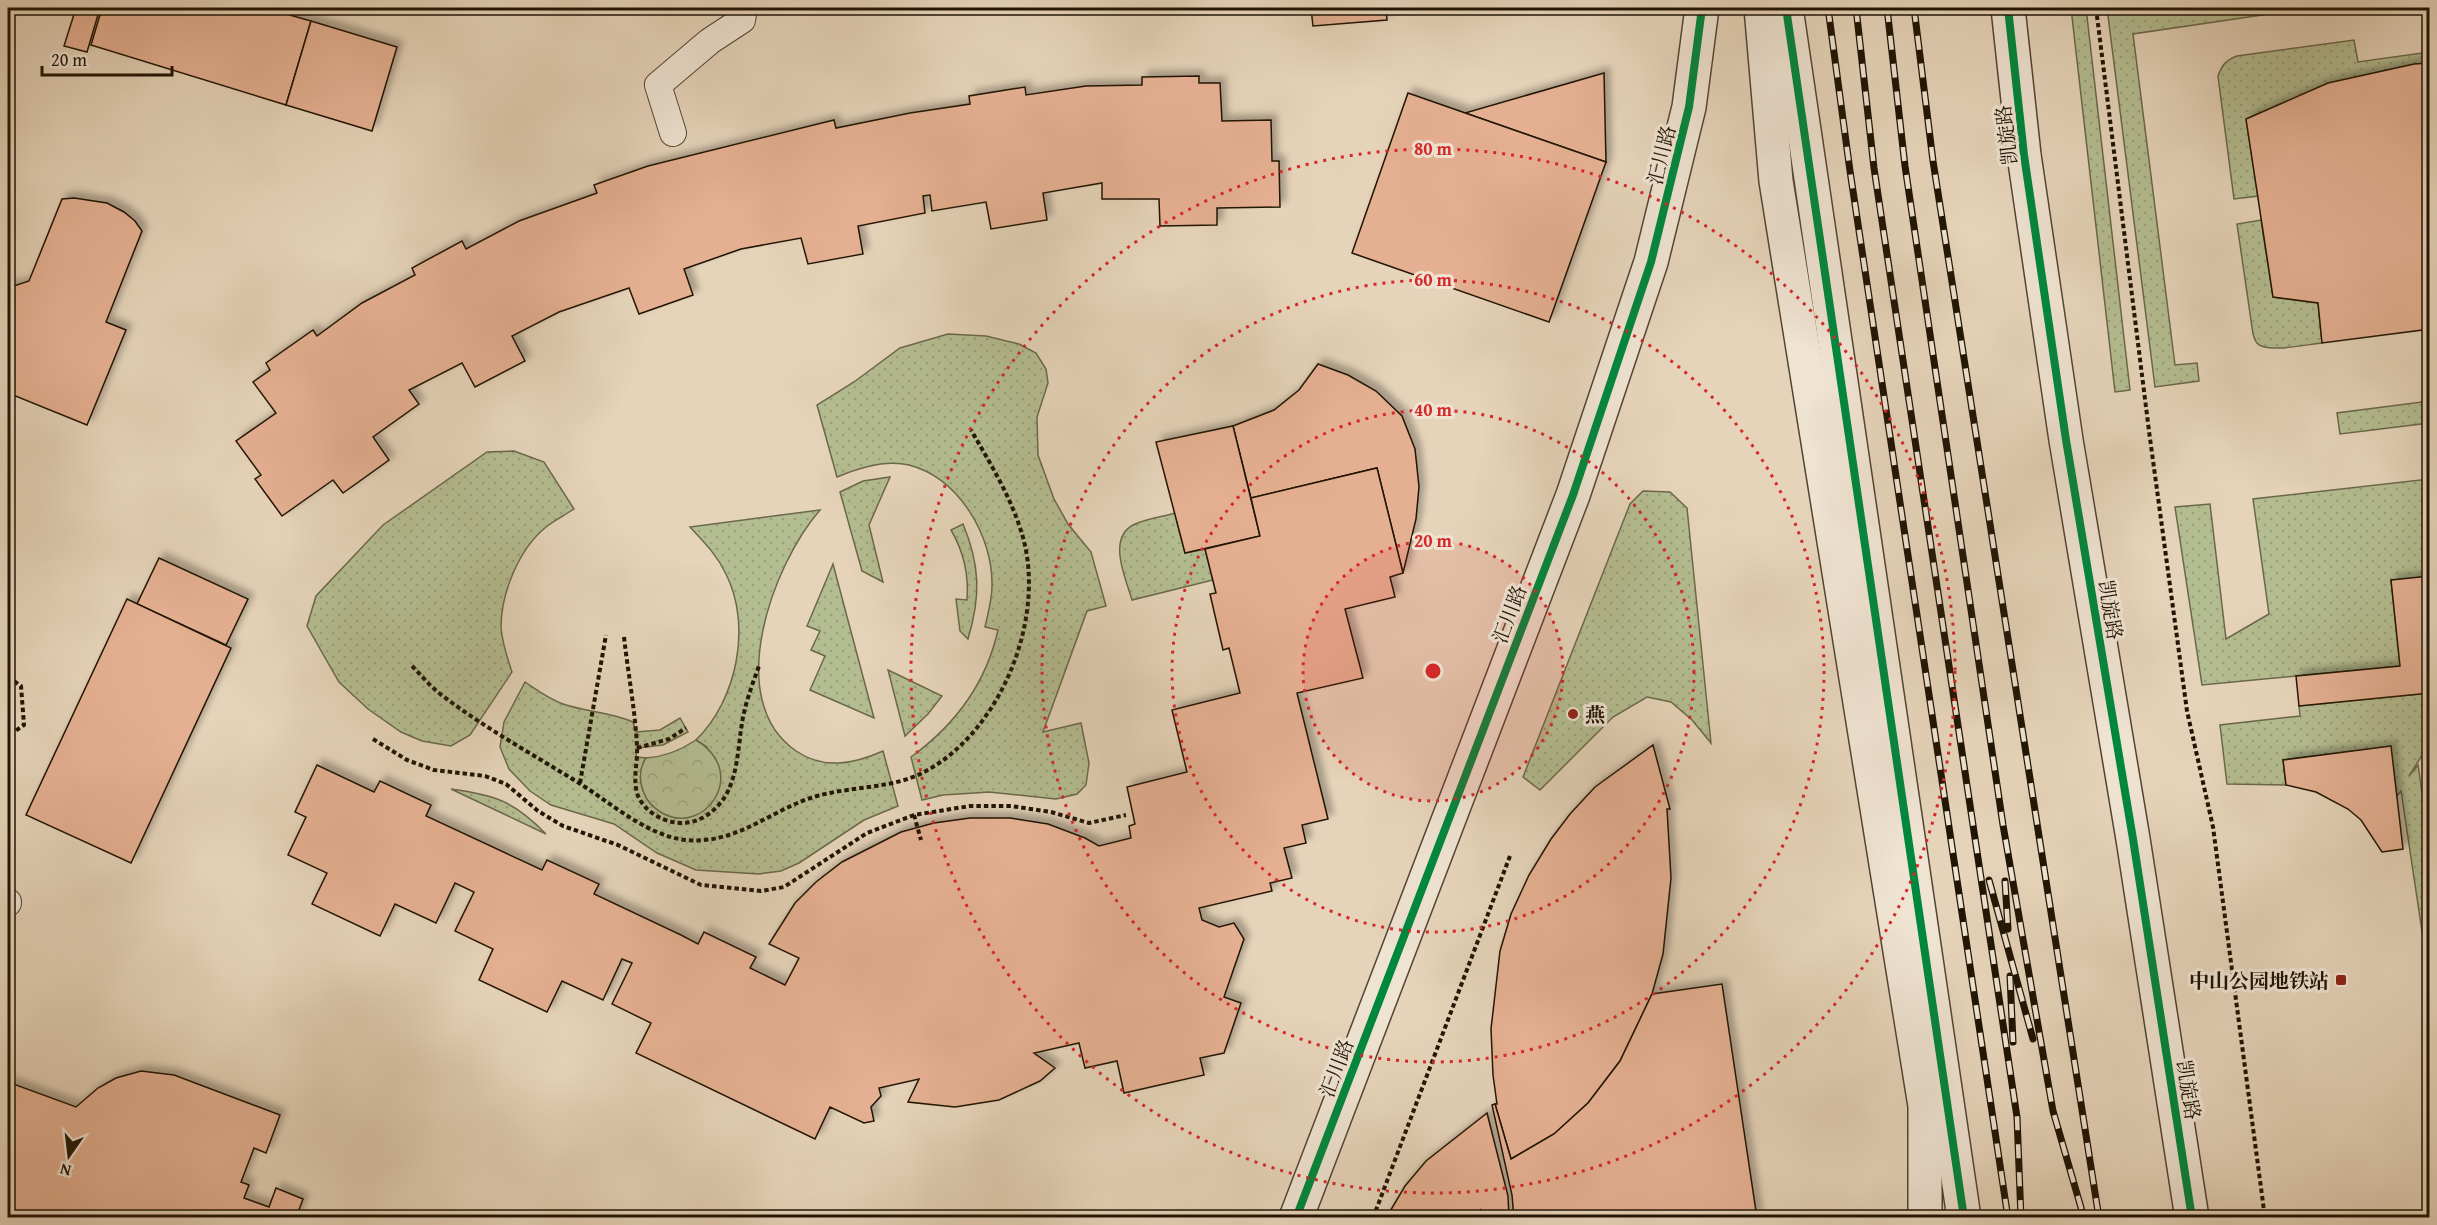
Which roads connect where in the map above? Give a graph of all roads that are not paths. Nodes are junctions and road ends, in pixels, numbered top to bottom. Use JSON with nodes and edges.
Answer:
{"nodes":[{"id":1,"x":744,"y":8,"type":"edge"},
{"id":2,"x":1702,"y":8,"type":"edge"},
{"id":3,"x":1761,"y":8,"type":"edge"},
{"id":4,"x":1786,"y":8,"type":"edge"},
{"id":5,"x":2008,"y":8,"type":"edge"},
{"id":6,"x":672,"y":133,"type":"dead end"},
{"id":7,"x":1296,"y":1218,"type":"edge"},
{"id":8,"x":1925,"y":1218,"type":"edge"},
{"id":9,"x":1964,"y":1218,"type":"edge"},
{"id":10,"x":2192,"y":1218,"type":"edge"}],
"edges":[{"from":1,"to":6,"type":"lane"},
{"from":2,"to":7,"type":"street","name":"汇川路"},
{"from":3,"to":8,"type":"street"},
{"from":4,"to":9,"type":"street"},
{"from":5,"to":10,"type":"street","name":"凯旋路"}]}
